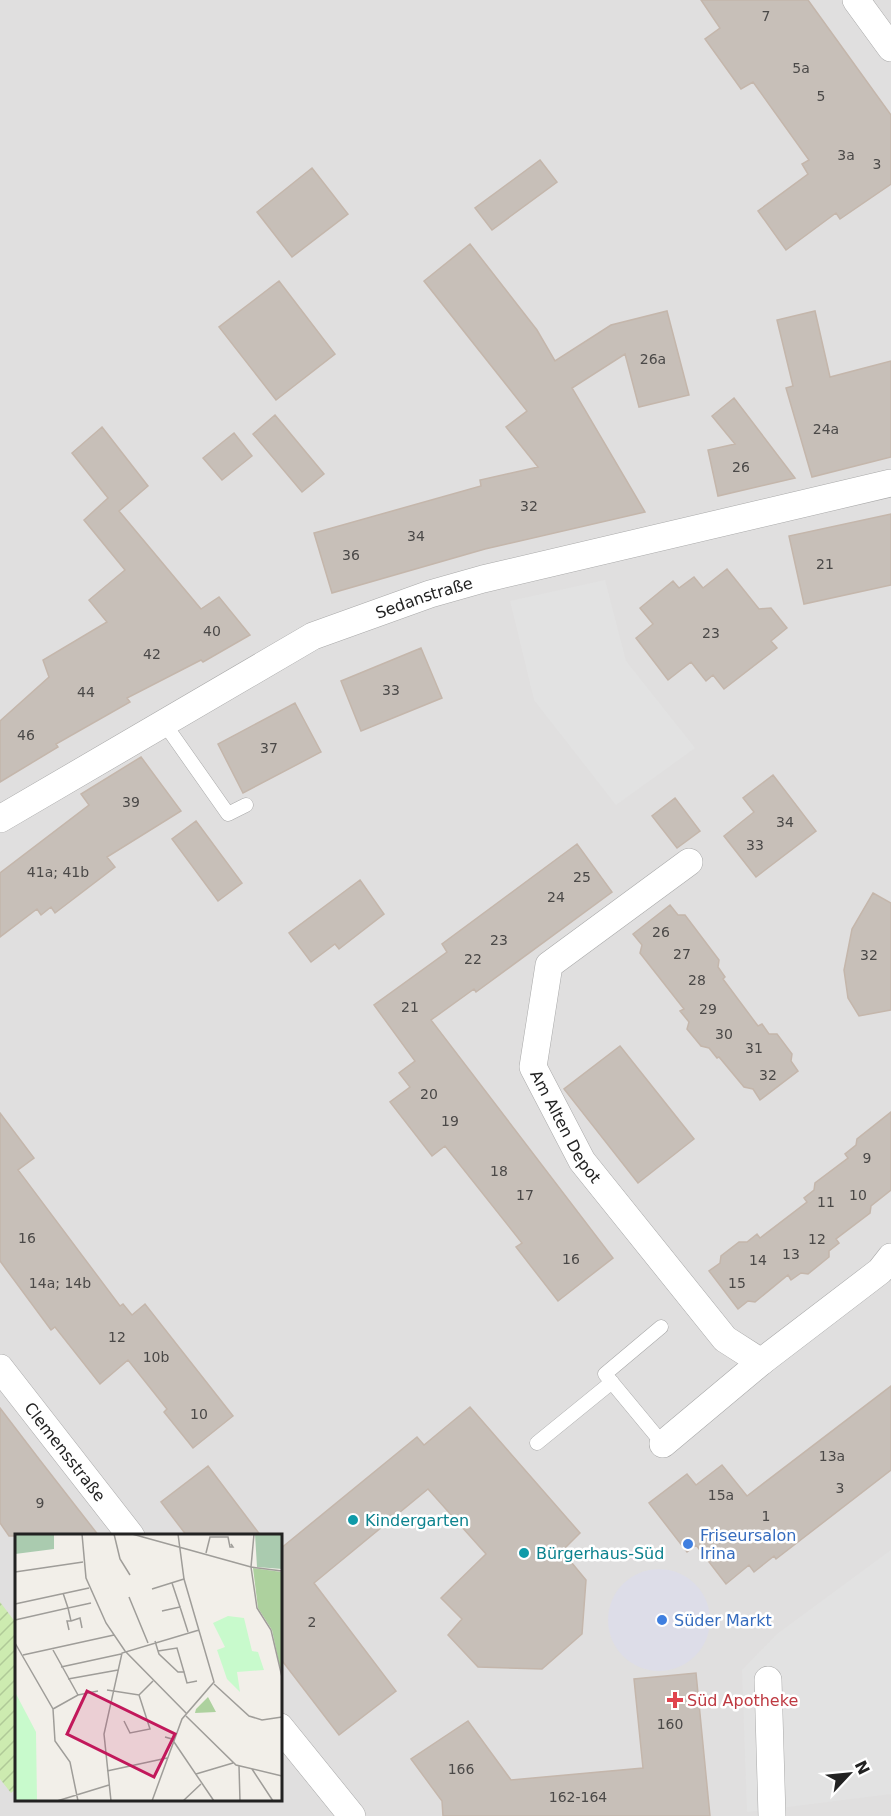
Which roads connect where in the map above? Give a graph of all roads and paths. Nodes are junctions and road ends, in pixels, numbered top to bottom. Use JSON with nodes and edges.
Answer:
{"nodes":[{"id":1,"x":856,"y":0,"type":"edge"},
{"id":2,"x":891,"y":48,"type":"edge"},
{"id":3,"x":891,"y":483,"type":"edge"},
{"id":4,"x":164,"y":723,"type":"junction"},
{"id":5,"x":246,"y":805,"type":"dead end"},
{"id":6,"x":0,"y":819,"type":"edge"},
{"id":7,"x":688,"y":862,"type":"dead end"},
{"id":8,"x":891,"y":1257,"type":"edge"},
{"id":9,"x":661,"y":1327,"type":"dead end"},
{"id":10,"x":761,"y":1362,"type":"junction"},
{"id":11,"x":0,"y":1368,"type":"edge"},
{"id":12,"x":612,"y":1382,"type":"junction"},
{"id":13,"x":537,"y":1443,"type":"dead end"},
{"id":14,"x":663,"y":1444,"type":"joint"},
{"id":15,"x":129,"y":1534,"type":"edge"},
{"id":16,"x":768,"y":1680,"type":"dead end"},
{"id":17,"x":282,"y":1729,"type":"edge"},
{"id":18,"x":352,"y":1816,"type":"edge"},
{"id":19,"x":772,"y":1816,"type":"edge"}],
"edges":[{"from":1,"to":2,"type":"street"},
{"from":3,"to":4,"type":"street","name":"Sedanstraße"},
{"from":4,"to":5,"type":"lane"},
{"from":4,"to":6,"type":"street","name":"Sedanstraße"},
{"from":7,"to":10,"type":"street","name":"Am Alten Depot"},
{"from":8,"to":10,"type":"street"},
{"from":9,"to":12,"type":"lane"},
{"from":10,"to":14,"type":"street"},
{"from":11,"to":15,"type":"street","name":"Clemensstraße"},
{"from":12,"to":13,"type":"lane"},
{"from":12,"to":14,"type":"lane"},
{"from":16,"to":19,"type":"street"},
{"from":17,"to":18,"type":"street"}]}
